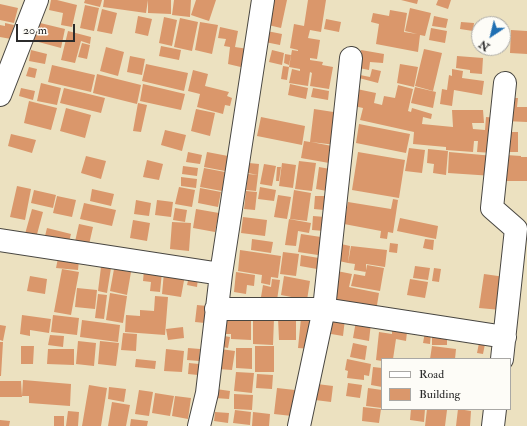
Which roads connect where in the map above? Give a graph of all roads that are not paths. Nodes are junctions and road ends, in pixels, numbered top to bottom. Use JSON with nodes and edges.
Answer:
{"nodes":[{"id":1,"x":37,"y":0,"type":"edge"},
{"id":2,"x":262,"y":0,"type":"edge"},
{"id":3,"x":351,"y":58,"type":"dead end"},
{"id":4,"x":505,"y":83,"type":"dead end"},
{"id":5,"x":0,"y":95,"type":"edge"},
{"id":6,"x":0,"y":240,"type":"edge"},
{"id":7,"x":221,"y":274,"type":"junction"},
{"id":8,"x":216,"y":309,"type":"junction"},
{"id":9,"x":324,"y":309,"type":"junction"},
{"id":10,"x":505,"y":337,"type":"junction"},
{"id":11,"x":502,"y":358,"type":"edge"},
{"id":12,"x":495,"y":410,"type":"edge"},
{"id":13,"x":198,"y":426,"type":"edge"},
{"id":14,"x":299,"y":426,"type":"edge"},
{"id":15,"x":493,"y":426,"type":"edge"}],
"edges":[{"from":1,"to":5,"type":"street"},
{"from":2,"to":7,"type":"street"},
{"from":3,"to":9,"type":"street"},
{"from":4,"to":10,"type":"street"},
{"from":6,"to":7,"type":"street"},
{"from":7,"to":8,"type":"street"},
{"from":8,"to":9,"type":"street"},
{"from":8,"to":13,"type":"street"},
{"from":9,"to":10,"type":"street"},
{"from":9,"to":14,"type":"street"},
{"from":10,"to":11,"type":"street"},
{"from":12,"to":15,"type":"street"}]}
